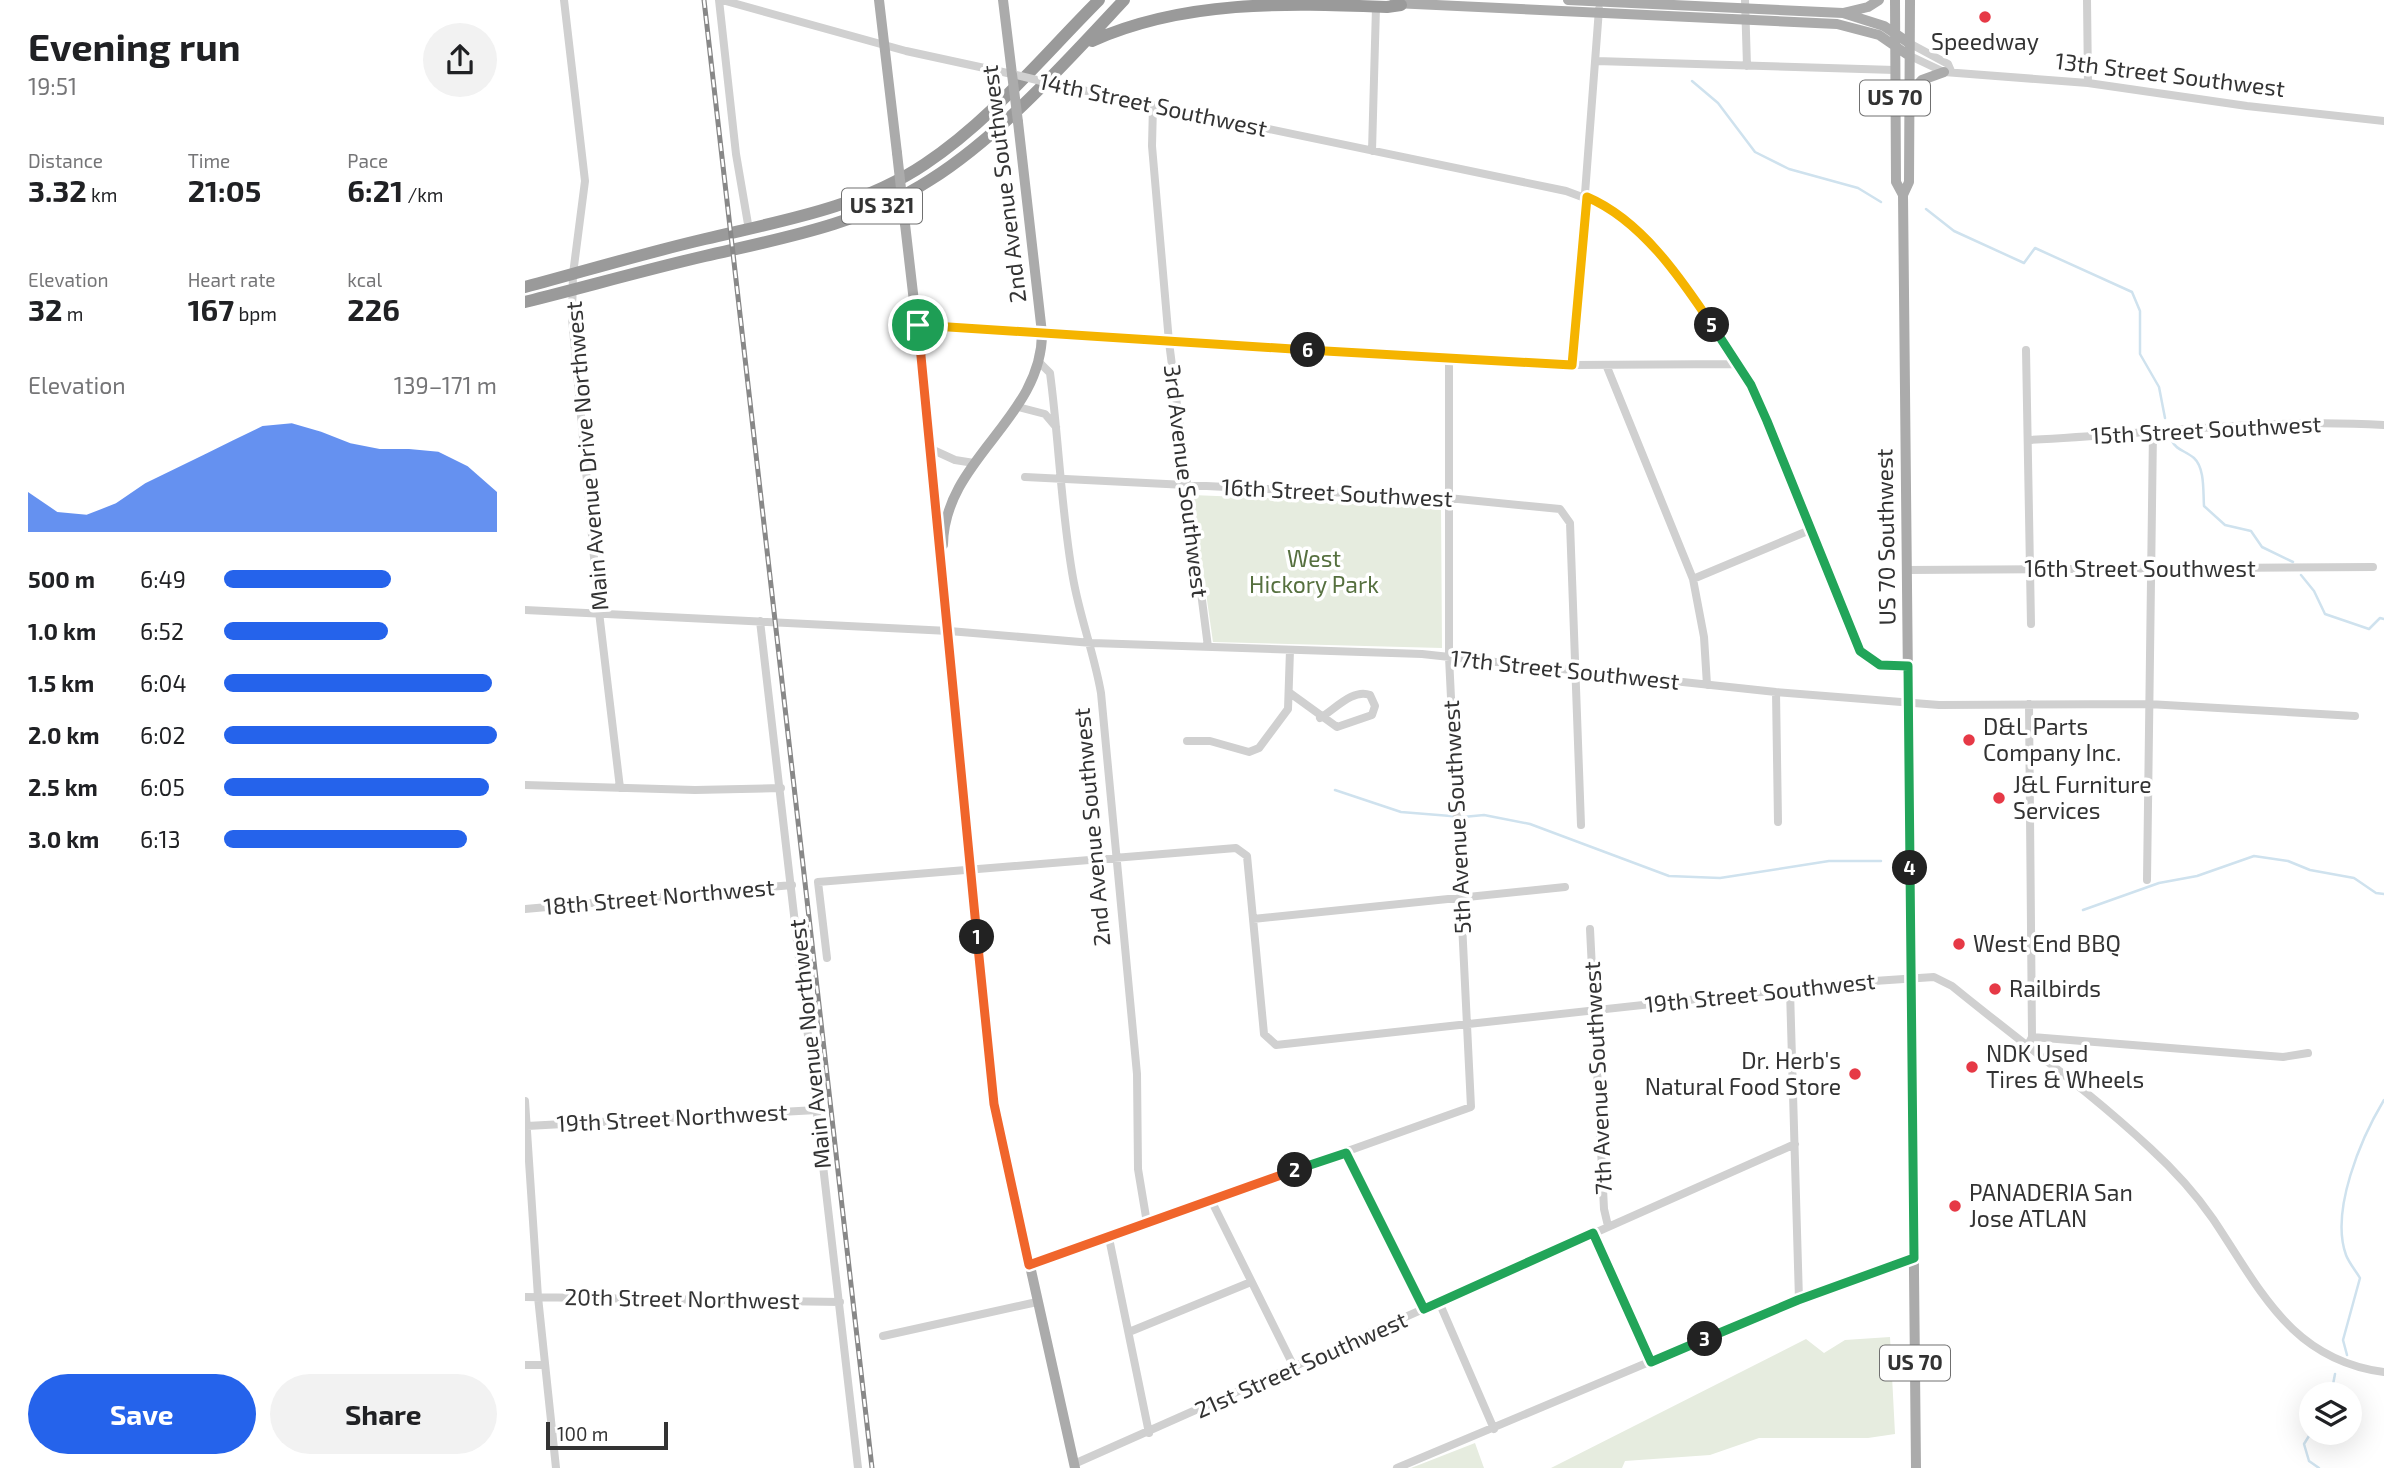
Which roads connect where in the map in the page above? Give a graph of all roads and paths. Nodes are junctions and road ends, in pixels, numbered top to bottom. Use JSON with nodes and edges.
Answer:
{"nodes":[{"id":1,"x":564,"y":0,"type":"edge"},
{"id":2,"x":721,"y":0,"type":"edge"},
{"id":3,"x":879,"y":0,"type":"edge"},
{"id":4,"x":1003,"y":0,"type":"edge"},
{"id":5,"x":1099,"y":0,"type":"edge"},
{"id":6,"x":1123,"y":0,"type":"edge"},
{"id":7,"x":1360,"y":0,"type":"edge"},
{"id":8,"x":1568,"y":0,"type":"edge"},
{"id":9,"x":1879,"y":0,"type":"edge"},
{"id":10,"x":1895,"y":0,"type":"edge"},
{"id":11,"x":1910,"y":0,"type":"edge"},
{"id":12,"x":2087,"y":0,"type":"edge"},
{"id":13,"x":1401,"y":5,"type":"junction"},
{"id":14,"x":1514,"y":5,"type":"edge"},
{"id":15,"x":1599,"y":5,"type":"edge"},
{"id":16,"x":1377,"y":7,"type":"junction"},
{"id":17,"x":1746,"y":9,"type":"edge"},
{"id":18,"x":1843,"y":13,"type":"junction"},
{"id":19,"x":1895,"y":34,"type":"junction"},
{"id":20,"x":1909,"y":43,"type":"junction"},
{"id":21,"x":885,"y":44,"type":"junction"},
{"id":22,"x":1895,"y":46,"type":"junction"},
{"id":23,"x":1074,"y":52,"type":"junction"},
{"id":24,"x":1908,"y":55,"type":"junction"},
{"id":25,"x":1597,"y":61,"type":"junction"},
{"id":26,"x":1747,"y":66,"type":"junction"},
{"id":27,"x":1895,"y":70,"type":"junction"},
{"id":28,"x":1948,"y":71,"type":"junction"},
{"id":29,"x":1012,"y":74,"type":"junction"},
{"id":30,"x":2088,"y":83,"type":"junction"},
{"id":31,"x":1909,"y":94,"type":"junction"},
{"id":32,"x":1153,"y":105,"type":"junction"},
{"id":33,"x":2384,"y":121,"type":"edge"},
{"id":34,"x":1372,"y":151,"type":"junction"},
{"id":35,"x":1903,"y":195,"type":"junction"},
{"id":36,"x":1587,"y":197,"type":"junction"},
{"id":37,"x":750,"y":230,"type":"junction"},
{"id":38,"x":573,"y":274,"type":"junction"},
{"id":39,"x":525,"y":287,"type":"edge"},
{"id":40,"x":573,"y":290,"type":"junction"},
{"id":41,"x":525,"y":302,"type":"edge"},
{"id":42,"x":918,"y":325,"type":"junction"},
{"id":43,"x":1042,"y":333,"type":"junction"},
{"id":44,"x":1169,"y":342,"type":"junction"},
{"id":45,"x":2026,"y":350,"type":"dead end"},
{"id":46,"x":1448,"y":359,"type":"junction"},
{"id":47,"x":1040,"y":363,"type":"junction"},
{"id":48,"x":1737,"y":364,"type":"junction"},
{"id":49,"x":1572,"y":365,"type":"junction"},
{"id":50,"x":1607,"y":367,"type":"junction"},
{"id":51,"x":1018,"y":407,"type":"junction"},
{"id":52,"x":2384,"y":425,"type":"edge"},
{"id":53,"x":1057,"y":431,"type":"junction"},
{"id":54,"x":2153,"y":431,"type":"junction"},
{"id":55,"x":2028,"y":440,"type":"junction"},
{"id":56,"x":931,"y":449,"type":"junction"},
{"id":57,"x":974,"y":463,"type":"junction"},
{"id":58,"x":1025,"y":477,"type":"dead end"},
{"id":59,"x":1062,"y":479,"type":"junction"},
{"id":60,"x":1186,"y":485,"type":"junction"},
{"id":61,"x":1448,"y":498,"type":"junction"},
{"id":62,"x":1810,"y":530,"type":"junction"},
{"id":63,"x":2373,"y":567,"type":"dead end"},
{"id":64,"x":2030,"y":569,"type":"junction"},
{"id":65,"x":1907,"y":570,"type":"junction"},
{"id":66,"x":2151,"y":571,"type":"junction"},
{"id":67,"x":943,"y":576,"type":"junction"},
{"id":68,"x":1693,"y":579,"type":"junction"},
{"id":69,"x":525,"y":610,"type":"edge"},
{"id":70,"x":599,"y":612,"type":"junction"},
{"id":71,"x":760,"y":621,"type":"junction"},
{"id":72,"x":2031,"y":624,"type":"dead end"},
{"id":73,"x":949,"y":631,"type":"junction"},
{"id":74,"x":1091,"y":643,"type":"junction"},
{"id":75,"x":1207,"y":647,"type":"junction"},
{"id":76,"x":1290,"y":650,"type":"junction"},
{"id":77,"x":1448,"y":657,"type":"junction"},
{"id":78,"x":1908,"y":666,"type":"junction"},
{"id":79,"x":1574,"y":670,"type":"junction"},
{"id":80,"x":1707,"y":685,"type":"junction"},
{"id":81,"x":1776,"y":692,"type":"junction"},
{"id":82,"x":1290,"y":693,"type":"junction"},
{"id":83,"x":1908,"y":702,"type":"junction"},
{"id":84,"x":2029,"y":704,"type":"junction"},
{"id":85,"x":2148,"y":704,"type":"junction"},
{"id":86,"x":2355,"y":716,"type":"dead end"},
{"id":87,"x":1320,"y":718,"type":"junction"},
{"id":88,"x":1187,"y":741,"type":"dead end"},
{"id":89,"x":525,"y":785,"type":"edge"},
{"id":90,"x":620,"y":788,"type":"junction"},
{"id":91,"x":781,"y":788,"type":"junction"},
{"id":92,"x":1777,"y":822,"type":"dead end"},
{"id":93,"x":1581,"y":825,"type":"dead end"},
{"id":94,"x":1117,"y":856,"type":"junction"},
{"id":95,"x":971,"y":869,"type":"junction"},
{"id":96,"x":2147,"y":880,"type":"dead end"},
{"id":97,"x":792,"y":884,"type":"junction"},
{"id":98,"x":1565,"y":887,"type":"dead end"},
{"id":99,"x":1461,"y":898,"type":"junction"},
{"id":100,"x":525,"y":909,"type":"edge"},
{"id":101,"x":1253,"y":919,"type":"junction"},
{"id":102,"x":1590,"y":929,"type":"dead end"},
{"id":103,"x":827,"y":958,"type":"dead end"},
{"id":104,"x":1912,"y":977,"type":"junction"},
{"id":105,"x":1790,"y":990,"type":"junction"},
{"id":106,"x":1596,"y":1012,"type":"junction"},
{"id":107,"x":1468,"y":1025,"type":"junction"},
{"id":108,"x":2032,"y":1038,"type":"junction"},
{"id":109,"x":2027,"y":1047,"type":"junction"},
{"id":110,"x":2308,"y":1053,"type":"dead end"},
{"id":111,"x":525,"y":1101,"type":"edge"},
{"id":112,"x":817,"y":1110,"type":"junction"},
{"id":113,"x":527,"y":1126,"type":"junction"},
{"id":114,"x":1795,"y":1144,"type":"junction"},
{"id":115,"x":1346,"y":1153,"type":"junction"},
{"id":116,"x":528,"y":1161,"type":"edge"},
{"id":117,"x":1212,"y":1200,"type":"junction"},
{"id":118,"x":1147,"y":1223,"type":"junction"},
{"id":119,"x":1608,"y":1226,"type":"junction"},
{"id":120,"x":1593,"y":1233,"type":"junction"},
{"id":121,"x":1109,"y":1238,"type":"junction"},
{"id":122,"x":1914,"y":1258,"type":"junction"},
{"id":123,"x":1029,"y":1265,"type":"junction"},
{"id":124,"x":1251,"y":1282,"type":"junction"},
{"id":125,"x":525,"y":1297,"type":"edge"},
{"id":126,"x":538,"y":1297,"type":"junction"},
{"id":127,"x":1798,"y":1300,"type":"junction"},
{"id":128,"x":840,"y":1302,"type":"junction"},
{"id":129,"x":1037,"y":1302,"type":"junction"},
{"id":130,"x":1439,"y":1302,"type":"junction"},
{"id":131,"x":1424,"y":1309,"type":"junction"},
{"id":132,"x":1129,"y":1332,"type":"junction"},
{"id":133,"x":883,"y":1336,"type":"dead end"},
{"id":134,"x":1651,"y":1362,"type":"junction"},
{"id":135,"x":545,"y":1365,"type":"junction"},
{"id":136,"x":525,"y":1366,"type":"edge"},
{"id":137,"x":1294,"y":1367,"type":"junction"},
{"id":138,"x":2384,"y":1372,"type":"edge"},
{"id":139,"x":1495,"y":1429,"type":"junction"},
{"id":140,"x":1149,"y":1433,"type":"junction"},
{"id":141,"x":1074,"y":1466,"type":"edge"},
{"id":142,"x":556,"y":1468,"type":"edge"},
{"id":143,"x":858,"y":1468,"type":"edge"},
{"id":144,"x":1397,"y":1468,"type":"edge"},
{"id":145,"x":1916,"y":1468,"type":"edge"}],
"edges":[{"from":1,"to":38,"type":"street","name":"Main Avenue Drive Northwest"},
{"from":2,"to":21,"type":"street","name":"14th Street Southwest"},
{"from":2,"to":37,"type":"street"},
{"from":3,"to":21,"type":"main road"},
{"from":4,"to":29,"type":"main road","name":"2nd Avenue Southwest"},
{"from":5,"to":37,"type":"highway","number":"US 321"},
{"from":6,"to":23,"type":"highway","number":"US 321"},
{"from":7,"to":13,"type":"main road","name":"13th Street Southwest"},
{"from":8,"to":15,"type":"main road","name":"13th Street Southwest"},
{"from":9,"to":18,"type":"main road"},
{"from":10,"to":19,"type":"main road","name":"US 70 Southwest","number":"US 70"},
{"from":11,"to":20,"type":"main road","name":"US 70 Southwest","number":"US 70"},
{"from":12,"to":30,"type":"street"},
{"from":13,"to":14,"type":"main road","name":"13th Street Southwest"},
{"from":13,"to":16,"type":"highway"},
{"from":14,"to":15,"type":"main road","name":"13th Street Southwest"},
{"from":15,"to":17,"type":"main road","name":"13th Street Southwest"},
{"from":15,"to":25,"type":"street"},
{"from":16,"to":23,"type":"highway"},
{"from":16,"to":34,"type":"street"},
{"from":17,"to":18,"type":"main road","name":"13th Street Southwest"},
{"from":17,"to":22,"type":"main road","name":"13th Street Southwest"},
{"from":17,"to":26,"type":"street"},
{"from":18,"to":19,"type":"main road","name":"13th Street Southwest"},
{"from":19,"to":20,"type":"main road","name":"13th Street Southwest"},
{"from":19,"to":22,"type":"main road","name":"US 70 Southwest","number":"US 70"},
{"from":20,"to":24,"type":"main road","name":"US 70 Southwest","number":"US 70"},
{"from":20,"to":28,"type":"street","name":"13th Street Southwest"},
{"from":21,"to":29,"type":"street","name":"14th Street Southwest"},
{"from":21,"to":42,"type":"main road","bridge":true},
{"from":22,"to":24,"type":"main road","name":"13th Street Southwest"},
{"from":22,"to":27,"type":"main road","name":"US 70 Southwest","number":"US 70"},
{"from":23,"to":40,"type":"highway","number":"US 321"},
{"from":24,"to":28,"type":"street","name":"13th Street Southwest"},
{"from":24,"to":31,"type":"main road","name":"US 70 Southwest","number":"US 70"},
{"from":25,"to":26,"type":"street"},
{"from":25,"to":36,"type":"street"},
{"from":26,"to":27,"type":"street"},
{"from":27,"to":35,"type":"main road","name":"US 70 Southwest","number":"US 70"},
{"from":28,"to":30,"type":"street","name":"13th Street Southwest"},
{"from":28,"to":31,"type":"main road"},
{"from":29,"to":32,"type":"street","name":"14th Street Southwest","bridge":true},
{"from":29,"to":43,"type":"main road","name":"2nd Avenue Southwest","bridge":true},
{"from":30,"to":33,"type":"street","name":"13th Street Southwest"},
{"from":31,"to":35,"type":"main road","name":"US 70 Southwest","number":"US 70"},
{"from":32,"to":34,"type":"street","name":"14th Street Southwest"},
{"from":32,"to":44,"type":"street","name":"3rd Avenue Southwest"},
{"from":34,"to":36,"type":"street","name":"14th Street Southwest"},
{"from":35,"to":65,"type":"main road","name":"US 70 Southwest","number":"US 70"},
{"from":36,"to":48,"type":"street","name":"14th Street Southwest"},
{"from":36,"to":49,"type":"street"},
{"from":37,"to":38,"type":"highway","number":"US 321"},
{"from":38,"to":39,"type":"highway","number":"US 321"},
{"from":38,"to":40,"type":"street","name":"Main Avenue Drive Northwest"},
{"from":40,"to":41,"type":"highway","number":"US 321"},
{"from":40,"to":70,"type":"street","name":"Main Avenue Drive Northwest"},
{"from":42,"to":43,"type":"street"},
{"from":42,"to":56,"type":"main road"},
{"from":43,"to":44,"type":"street"},
{"from":43,"to":47,"type":"main road","name":"2nd Avenue Southwest"},
{"from":44,"to":46,"type":"street"},
{"from":44,"to":60,"type":"street","name":"3rd Avenue Southwest"},
{"from":45,"to":55,"type":"street"},
{"from":46,"to":49,"type":"street"},
{"from":46,"to":61,"type":"street","name":"5th Avenue Southwest"},
{"from":47,"to":51,"type":"main road","name":"2nd Avenue Southwest"},
{"from":47,"to":53,"type":"street","name":"2nd Avenue Southwest"},
{"from":48,"to":50,"type":"street"},
{"from":48,"to":62,"type":"street","name":"14th Street Southwest"},
{"from":49,"to":50,"type":"street"},
{"from":50,"to":68,"type":"street"},
{"from":51,"to":53,"type":"street"},
{"from":51,"to":57,"type":"main road","name":"2nd Avenue Southwest"},
{"from":52,"to":54,"type":"street","name":"15th Street Southwest"},
{"from":53,"to":59,"type":"street","name":"2nd Avenue Southwest"},
{"from":54,"to":55,"type":"street","name":"15th Street Southwest"},
{"from":54,"to":66,"type":"street"},
{"from":55,"to":64,"type":"street"},
{"from":56,"to":57,"type":"street"},
{"from":56,"to":67,"type":"main road"},
{"from":57,"to":67,"type":"main road","name":"2nd Avenue Southwest"},
{"from":58,"to":59,"type":"street","name":"16th Street Southwest"},
{"from":59,"to":60,"type":"street","name":"16th Street Southwest"},
{"from":59,"to":74,"type":"street","name":"2nd Avenue Southwest"},
{"from":60,"to":61,"type":"street","name":"16th Street Southwest"},
{"from":60,"to":75,"type":"street","name":"3rd Avenue Southwest"},
{"from":61,"to":77,"type":"street","name":"5th Avenue Southwest"},
{"from":61,"to":79,"type":"street","name":"16th Street Southwest"},
{"from":62,"to":68,"type":"street"},
{"from":62,"to":78,"type":"street","name":"14th Street Southwest"},
{"from":63,"to":66,"type":"street","name":"16th Street Southwest"},
{"from":64,"to":65,"type":"street","name":"16th Street Southwest"},
{"from":64,"to":66,"type":"street","name":"16th Street Southwest"},
{"from":64,"to":72,"type":"street"},
{"from":65,"to":78,"type":"main road","name":"US 70 Southwest","number":"US 70"},
{"from":66,"to":85,"type":"street"},
{"from":67,"to":73,"type":"main road"},
{"from":68,"to":80,"type":"street"},
{"from":69,"to":70,"type":"street","name":"17th Street Southwest"},
{"from":70,"to":71,"type":"street","name":"17th Street Southwest"},
{"from":70,"to":90,"type":"street","name":"Main Avenue Drive Northwest"},
{"from":71,"to":73,"type":"street","name":"17th Street Southwest"},
{"from":71,"to":91,"type":"street","name":"Main Avenue Northwest"},
{"from":73,"to":74,"type":"street","name":"17th Street Southwest"},
{"from":73,"to":95,"type":"main road"},
{"from":74,"to":75,"type":"street","name":"17th Street Southwest"},
{"from":74,"to":94,"type":"street","name":"2nd Avenue Southwest"},
{"from":75,"to":76,"type":"street","name":"17th Street Southwest"},
{"from":76,"to":77,"type":"street","name":"17th Street Southwest"},
{"from":76,"to":82,"type":"street"},
{"from":77,"to":79,"type":"street","name":"17th Street Southwest"},
{"from":77,"to":99,"type":"street","name":"5th Avenue Southwest"},
{"from":78,"to":83,"type":"main road","name":"US 70 Southwest","number":"US 70"},
{"from":79,"to":80,"type":"street","name":"17th Street Southwest"},
{"from":79,"to":93,"type":"street"},
{"from":80,"to":81,"type":"street","name":"17th Street Southwest"},
{"from":81,"to":83,"type":"street","name":"17th Street Southwest"},
{"from":81,"to":92,"type":"street"},
{"from":82,"to":87,"type":"street"},
{"from":82,"to":88,"type":"street"},
{"from":83,"to":84,"type":"street","name":"17th Street Southwest"},
{"from":83,"to":104,"type":"main road","name":"US 70 Southwest","number":"US 70"},
{"from":84,"to":85,"type":"street","name":"17th Street Southwest"},
{"from":84,"to":108,"type":"street"},
{"from":85,"to":86,"type":"street","name":"17th Street Southwest"},
{"from":85,"to":96,"type":"street"},
{"from":87,"to":87,"type":"street"},
{"from":89,"to":90,"type":"street"},
{"from":90,"to":91,"type":"street"},
{"from":91,"to":97,"type":"street","name":"Main Avenue Northwest"},
{"from":94,"to":95,"type":"street"},
{"from":94,"to":101,"type":"street"},
{"from":94,"to":118,"type":"street","name":"2nd Avenue Southwest"},
{"from":95,"to":103,"type":"street"},
{"from":95,"to":123,"type":"main road"},
{"from":97,"to":100,"type":"street","name":"18th Street Northwest"},
{"from":97,"to":112,"type":"street","name":"Main Avenue Northwest"},
{"from":98,"to":99,"type":"street"},
{"from":99,"to":101,"type":"street"},
{"from":99,"to":107,"type":"street","name":"5th Avenue Southwest"},
{"from":101,"to":107,"type":"street","name":"19th Street Southwest"},
{"from":102,"to":106,"type":"street","name":"7th Avenue Southwest"},
{"from":104,"to":105,"type":"street","name":"19th Street Southwest"},
{"from":104,"to":109,"type":"street","name":"19th Street Southwest"},
{"from":104,"to":122,"type":"main road","name":"US 70 Southwest","number":"US 70"},
{"from":105,"to":106,"type":"street","name":"19th Street Southwest"},
{"from":105,"to":114,"type":"street"},
{"from":106,"to":107,"type":"street","name":"19th Street Southwest"},
{"from":106,"to":119,"type":"street","name":"7th Avenue Southwest"},
{"from":107,"to":115,"type":"street","name":"5th Avenue Southwest"},
{"from":108,"to":109,"type":"street"},
{"from":108,"to":110,"type":"street"},
{"from":109,"to":138,"type":"street","name":"19th Street Southwest"},
{"from":111,"to":113,"type":"street"},
{"from":112,"to":113,"type":"street","name":"19th Street Northwest"},
{"from":112,"to":128,"type":"street","name":"Main Avenue Northwest"},
{"from":113,"to":116,"type":"street"},
{"from":114,"to":119,"type":"street","name":"21st Street Southwest"},
{"from":114,"to":127,"type":"street"},
{"from":115,"to":117,"type":"street"},
{"from":115,"to":131,"type":"street"},
{"from":116,"to":126,"type":"street"},
{"from":117,"to":118,"type":"street"},
{"from":117,"to":124,"type":"street"},
{"from":118,"to":121,"type":"street"},
{"from":119,"to":120,"type":"street","name":"21st Street Southwest"},
{"from":120,"to":130,"type":"street","name":"21st Street Southwest"},
{"from":120,"to":134,"type":"street"},
{"from":121,"to":123,"type":"street"},
{"from":121,"to":132,"type":"street"},
{"from":122,"to":127,"type":"street"},
{"from":122,"to":145,"type":"main road","number":"US 70"},
{"from":123,"to":129,"type":"main road"},
{"from":124,"to":132,"type":"street"},
{"from":124,"to":137,"type":"street"},
{"from":125,"to":126,"type":"street","name":"20th Street Northwest"},
{"from":126,"to":128,"type":"street","name":"20th Street Northwest"},
{"from":126,"to":135,"type":"street"},
{"from":127,"to":134,"type":"street"},
{"from":128,"to":143,"type":"street","name":"Main Avenue Northwest"},
{"from":129,"to":133,"type":"street"},
{"from":129,"to":141,"type":"main road"},
{"from":130,"to":131,"type":"street","name":"21st Street Southwest"},
{"from":130,"to":139,"type":"street"},
{"from":131,"to":137,"type":"street","name":"21st Street Southwest"},
{"from":132,"to":140,"type":"street"},
{"from":134,"to":139,"type":"street"},
{"from":135,"to":136,"type":"street"},
{"from":135,"to":142,"type":"street"},
{"from":137,"to":140,"type":"street","name":"21st Street Southwest"},
{"from":139,"to":144,"type":"street"},
{"from":140,"to":141,"type":"street","name":"21st Street Southwest"}]}
